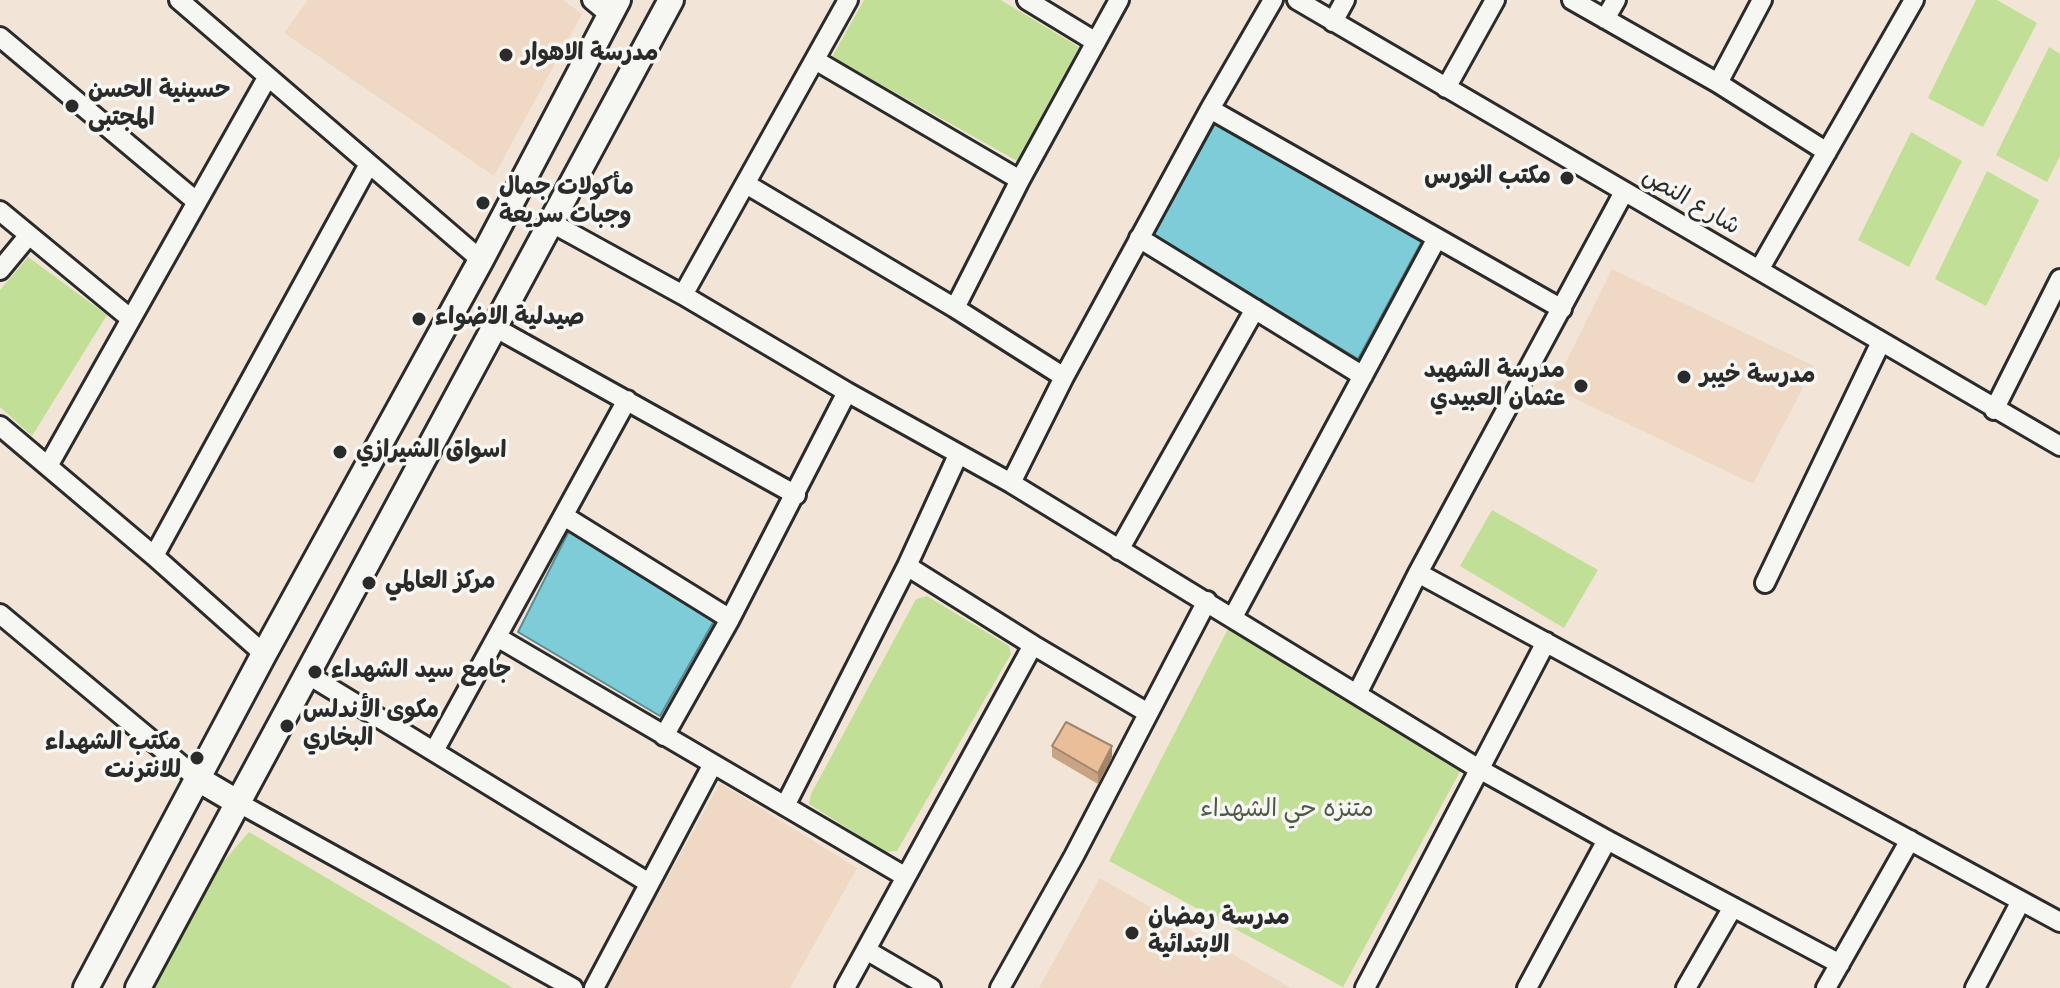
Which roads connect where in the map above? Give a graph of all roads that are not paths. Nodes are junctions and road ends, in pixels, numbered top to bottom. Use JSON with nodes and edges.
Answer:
{"nodes":[{"id":1,"x":179,"y":0,"type":"edge"},
{"id":2,"x":671,"y":0,"type":"edge"},
{"id":3,"x":848,"y":0,"type":"edge"},
{"id":4,"x":1027,"y":0,"type":"edge"},
{"id":5,"x":1119,"y":0,"type":"edge"},
{"id":6,"x":1273,"y":0,"type":"edge"},
{"id":7,"x":1297,"y":0,"type":"edge"},
{"id":8,"x":1345,"y":0,"type":"edge"},
{"id":9,"x":1495,"y":0,"type":"edge"},
{"id":10,"x":1572,"y":0,"type":"edge"},
{"id":11,"x":1616,"y":0,"type":"edge"},
{"id":12,"x":1762,"y":0,"type":"edge"},
{"id":13,"x":1914,"y":0,"type":"edge"},
{"id":14,"x":606,"y":5,"type":"edge"},
{"id":15,"x":1605,"y":19,"type":"junction"},
{"id":16,"x":1333,"y":22,"type":"junction"},
{"id":17,"x":0,"y":37,"type":"edge"},
{"id":18,"x":1096,"y":42,"type":"junction"},
{"id":19,"x":815,"y":60,"type":"junction"},
{"id":20,"x":267,"y":78,"type":"junction"},
{"id":21,"x":1718,"y":83,"type":"junction"},
{"id":22,"x":1446,"y":88,"type":"junction"},
{"id":23,"x":1210,"y":109,"type":"junction"},
{"id":24,"x":1827,"y":152,"type":"junction"},
{"id":25,"x":369,"y":164,"type":"junction"},
{"id":26,"x":1020,"y":180,"type":"junction"},
{"id":27,"x":746,"y":184,"type":"junction"},
{"id":28,"x":1624,"y":192,"type":"junction"},
{"id":29,"x":197,"y":202,"type":"junction"},
{"id":30,"x":0,"y":211,"type":"edge"},
{"id":31,"x":552,"y":223,"type":"junction"},
{"id":32,"x":29,"y":235,"type":"junction"},
{"id":33,"x":1139,"y":238,"type":"junction"},
{"id":34,"x":1437,"y":238,"type":"junction"},
{"id":35,"x":481,"y":260,"type":"junction"},
{"id":36,"x":0,"y":270,"type":"edge"},
{"id":37,"x":1759,"y":270,"type":"junction"},
{"id":38,"x":2058,"y":289,"type":"edge"},
{"id":39,"x":683,"y":295,"type":"junction"},
{"id":40,"x":955,"y":308,"type":"junction"},
{"id":41,"x":1255,"y":309,"type":"junction"},
{"id":42,"x":1562,"y":309,"type":"junction"},
{"id":43,"x":131,"y":319,"type":"junction"},
{"id":44,"x":494,"y":327,"type":"junction"},
{"id":45,"x":1881,"y":342,"type":"junction"},
{"id":46,"x":1363,"y":376,"type":"junction"},
{"id":47,"x":1064,"y":377,"type":"junction"},
{"id":48,"x":847,"y":392,"type":"junction"},
{"id":49,"x":627,"y":400,"type":"junction"},
{"id":50,"x":1994,"y":410,"type":"junction"},
{"id":51,"x":0,"y":426,"type":"edge"},
{"id":52,"x":2060,"y":446,"type":"edge"},
{"id":53,"x":958,"y":455,"type":"junction"},
{"id":54,"x":48,"y":466,"type":"junction"},
{"id":55,"x":1011,"y":483,"type":"junction"},
{"id":56,"x":796,"y":495,"type":"junction"},
{"id":57,"x":564,"y":516,"type":"junction"},
{"id":58,"x":1119,"y":550,"type":"junction"},
{"id":59,"x":154,"y":556,"type":"junction"},
{"id":60,"x":907,"y":566,"type":"junction"},
{"id":61,"x":1418,"y":573,"type":"junction"},
{"id":62,"x":1765,"y":583,"type":"dead end"},
{"id":63,"x":1207,"y":601,"type":"junction"},
{"id":64,"x":0,"y":614,"type":"edge"},
{"id":65,"x":1233,"y":617,"type":"junction"},
{"id":66,"x":730,"y":619,"type":"junction"},
{"id":67,"x":497,"y":637,"type":"junction"},
{"id":68,"x":1546,"y":642,"type":"junction"},
{"id":69,"x":1033,"y":645,"type":"junction"},
{"id":70,"x":264,"y":654,"type":"junction"},
{"id":71,"x":307,"y":674,"type":"junction"},
{"id":72,"x":1357,"y":694,"type":"junction"},
{"id":73,"x":1148,"y":713,"type":"junction"},
{"id":74,"x":664,"y":736,"type":"junction"},
{"id":75,"x":434,"y":751,"type":"junction"},
{"id":76,"x":713,"y":764,"type":"junction"},
{"id":77,"x":1479,"y":769,"type":"junction"},
{"id":78,"x":198,"y":779,"type":"junction"},
{"id":79,"x":237,"y":802,"type":"junction"},
{"id":80,"x":785,"y":806,"type":"junction"},
{"id":81,"x":1607,"y":840,"type":"junction"},
{"id":82,"x":1910,"y":840,"type":"junction"},
{"id":83,"x":906,"y":877,"type":"junction"},
{"id":84,"x":649,"y":883,"type":"junction"},
{"id":85,"x":2021,"y":901,"type":"junction"},
{"id":86,"x":1733,"y":907,"type":"junction"},
{"id":87,"x":2060,"y":922,"type":"edge"},
{"id":88,"x":866,"y":950,"type":"junction"},
{"id":89,"x":1840,"y":964,"type":"junction"},
{"id":90,"x":86,"y":988,"type":"edge"},
{"id":91,"x":138,"y":988,"type":"edge"},
{"id":92,"x":573,"y":988,"type":"edge"},
{"id":93,"x":594,"y":988,"type":"edge"},
{"id":94,"x":845,"y":988,"type":"edge"},
{"id":95,"x":931,"y":988,"type":"edge"},
{"id":96,"x":1000,"y":988,"type":"edge"},
{"id":97,"x":1365,"y":988,"type":"edge"},
{"id":98,"x":1527,"y":988,"type":"edge"},
{"id":99,"x":1686,"y":988,"type":"edge"},
{"id":100,"x":1826,"y":988,"type":"edge"},
{"id":101,"x":1975,"y":988,"type":"edge"}],
"edges":[{"from":1,"to":20,"type":"street"},
{"from":2,"to":31,"type":"main road"},
{"from":3,"to":19,"type":"street"},
{"from":4,"to":18,"type":"street"},
{"from":5,"to":18,"type":"street"},
{"from":6,"to":23,"type":"street"},
{"from":7,"to":16,"type":"street","name":"شارع النص"},
{"from":8,"to":16,"type":"street"},
{"from":9,"to":22,"type":"street"},
{"from":10,"to":15,"type":"street"},
{"from":11,"to":15,"type":"street"},
{"from":12,"to":21,"type":"street"},
{"from":13,"to":24,"type":"street"},
{"from":14,"to":35,"type":"main road"},
{"from":15,"to":21,"type":"street"},
{"from":16,"to":22,"type":"street","name":"شارع النص"},
{"from":17,"to":29,"type":"street"},
{"from":18,"to":26,"type":"street"},
{"from":19,"to":26,"type":"street"},
{"from":19,"to":27,"type":"street"},
{"from":20,"to":25,"type":"street"},
{"from":20,"to":29,"type":"street"},
{"from":21,"to":24,"type":"street"},
{"from":22,"to":28,"type":"street","name":"شارع النص"},
{"from":23,"to":33,"type":"street"},
{"from":23,"to":34,"type":"street"},
{"from":24,"to":37,"type":"street"},
{"from":25,"to":35,"type":"street"},
{"from":25,"to":59,"type":"street"},
{"from":26,"to":40,"type":"street"},
{"from":27,"to":39,"type":"street"},
{"from":27,"to":40,"type":"street"},
{"from":28,"to":37,"type":"street","name":"شارع النص"},
{"from":28,"to":42,"type":"street"},
{"from":29,"to":43,"type":"street"},
{"from":30,"to":32,"type":"street"},
{"from":31,"to":39,"type":"street"},
{"from":31,"to":44,"type":"main road"},
{"from":32,"to":36,"type":"street"},
{"from":32,"to":43,"type":"street"},
{"from":33,"to":41,"type":"street"},
{"from":33,"to":47,"type":"street"},
{"from":34,"to":42,"type":"street"},
{"from":34,"to":46,"type":"street"},
{"from":35,"to":70,"type":"main road"},
{"from":37,"to":45,"type":"street","name":"شارع النص"},
{"from":38,"to":50,"type":"street"},
{"from":39,"to":48,"type":"street"},
{"from":40,"to":47,"type":"street"},
{"from":41,"to":46,"type":"street"},
{"from":41,"to":58,"type":"street"},
{"from":42,"to":61,"type":"street"},
{"from":43,"to":54,"type":"street"},
{"from":44,"to":49,"type":"street"},
{"from":44,"to":71,"type":"main road"},
{"from":45,"to":50,"type":"street","name":"شارع النص"},
{"from":45,"to":62,"type":"street"},
{"from":46,"to":65,"type":"street"},
{"from":47,"to":55,"type":"street"},
{"from":48,"to":53,"type":"street"},
{"from":48,"to":56,"type":"street"},
{"from":49,"to":56,"type":"street"},
{"from":49,"to":57,"type":"street"},
{"from":50,"to":52,"type":"street","name":"شارع النص"},
{"from":51,"to":54,"type":"street"},
{"from":53,"to":55,"type":"street"},
{"from":53,"to":60,"type":"street"},
{"from":54,"to":59,"type":"street"},
{"from":55,"to":58,"type":"street"},
{"from":56,"to":66,"type":"street"},
{"from":57,"to":66,"type":"street"},
{"from":57,"to":67,"type":"street"},
{"from":58,"to":63,"type":"street"},
{"from":59,"to":70,"type":"street"},
{"from":60,"to":69,"type":"street"},
{"from":60,"to":80,"type":"street"},
{"from":61,"to":68,"type":"street"},
{"from":61,"to":72,"type":"street"},
{"from":63,"to":65,"type":"street"},
{"from":63,"to":73,"type":"street"},
{"from":64,"to":78,"type":"street"},
{"from":65,"to":72,"type":"street"},
{"from":66,"to":74,"type":"street"},
{"from":67,"to":74,"type":"street"},
{"from":67,"to":75,"type":"street"},
{"from":68,"to":77,"type":"street"},
{"from":68,"to":82,"type":"street"},
{"from":69,"to":73,"type":"street"},
{"from":69,"to":83,"type":"street"},
{"from":70,"to":78,"type":"main road"},
{"from":71,"to":75,"type":"street"},
{"from":71,"to":79,"type":"main road"},
{"from":72,"to":77,"type":"street"},
{"from":73,"to":96,"type":"street"},
{"from":74,"to":76,"type":"street"},
{"from":75,"to":84,"type":"street"},
{"from":76,"to":80,"type":"street"},
{"from":76,"to":84,"type":"street"},
{"from":77,"to":81,"type":"street"},
{"from":77,"to":97,"type":"street"},
{"from":78,"to":79,"type":"main road"},
{"from":78,"to":90,"type":"main road"},
{"from":79,"to":91,"type":"main road"},
{"from":79,"to":92,"type":"street"},
{"from":80,"to":83,"type":"street"},
{"from":81,"to":86,"type":"street"},
{"from":81,"to":98,"type":"street"},
{"from":82,"to":85,"type":"street"},
{"from":82,"to":89,"type":"street"},
{"from":83,"to":88,"type":"street"},
{"from":84,"to":93,"type":"street"},
{"from":85,"to":87,"type":"street"},
{"from":85,"to":101,"type":"street"},
{"from":86,"to":89,"type":"street"},
{"from":86,"to":99,"type":"street"},
{"from":88,"to":94,"type":"street"},
{"from":88,"to":95,"type":"street"},
{"from":89,"to":100,"type":"street"}]}
